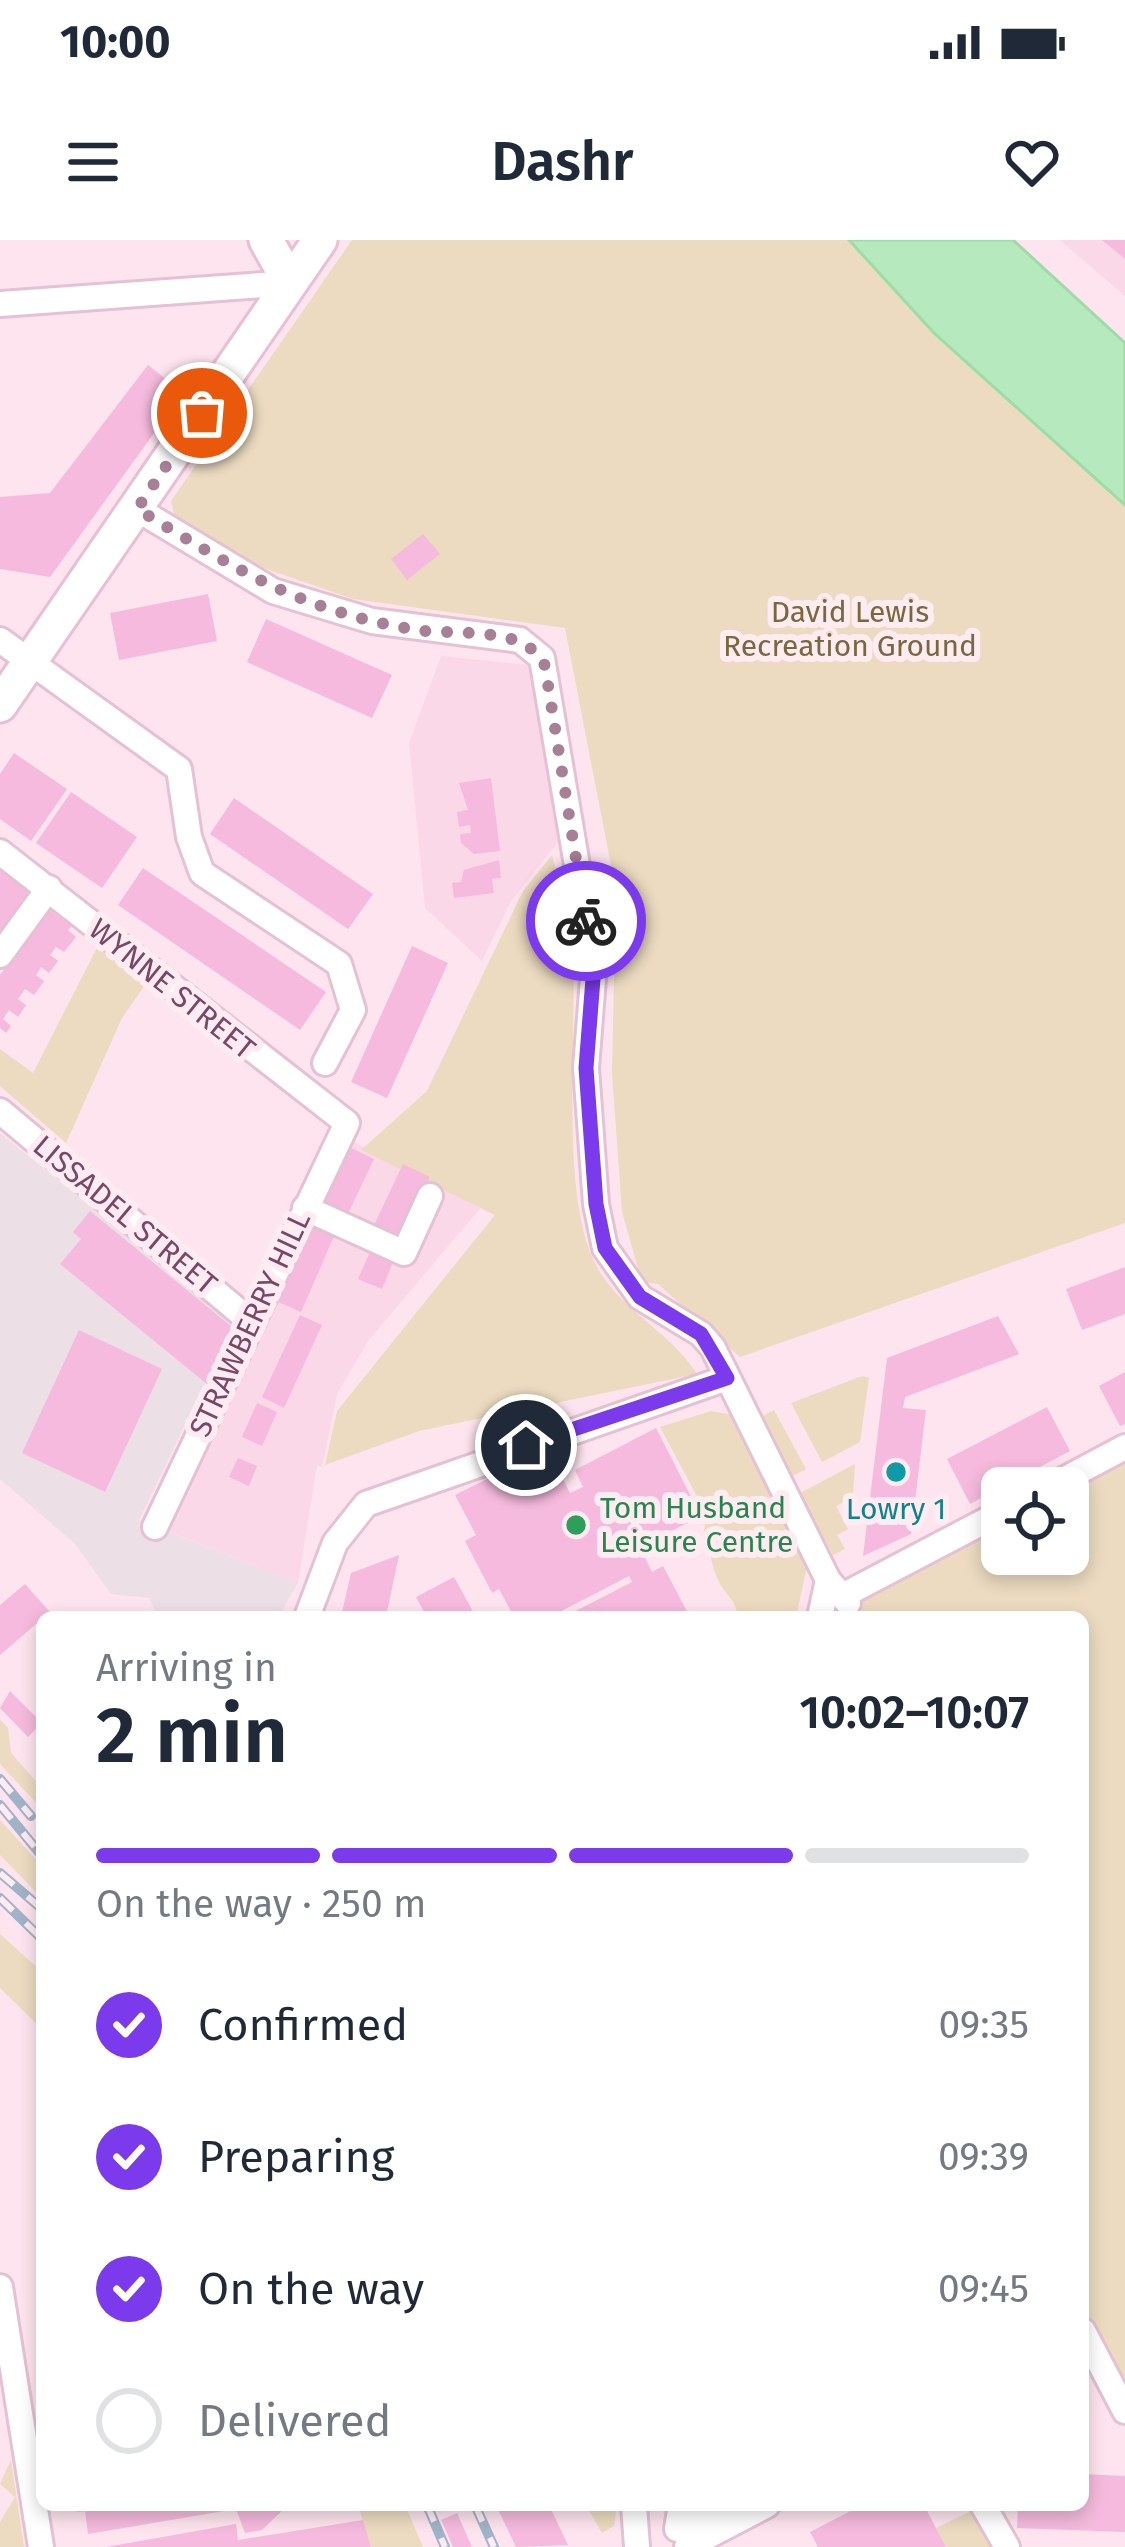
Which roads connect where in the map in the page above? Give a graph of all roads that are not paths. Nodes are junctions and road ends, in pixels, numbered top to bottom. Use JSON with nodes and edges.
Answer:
{"nodes":[{"id":1,"x":266,"y":240,"type":"edge"},
{"id":2,"x":320,"y":240,"type":"edge"},
{"id":3,"x":290,"y":283,"type":"junction"},
{"id":4,"x":0,"y":304,"type":"edge"},
{"id":5,"x":137,"y":509,"type":"junction"},
{"id":6,"x":0,"y":640,"type":"edge"},
{"id":7,"x":31,"y":662,"type":"junction"},
{"id":8,"x":0,"y":704,"type":"edge"},
{"id":9,"x":0,"y":852,"type":"edge"},
{"id":10,"x":49,"y":888,"type":"junction"},
{"id":11,"x":0,"y":955,"type":"edge"},
{"id":12,"x":325,"y":1064,"type":"dead end"},
{"id":13,"x":0,"y":1111,"type":"edge"},
{"id":14,"x":347,"y":1123,"type":"joint"},
{"id":15,"x":430,"y":1196,"type":"dead end"},
{"id":16,"x":305,"y":1208,"type":"junction"},
{"id":17,"x":249,"y":1320,"type":"junction"},
{"id":18,"x":727,"y":1378,"type":"junction"},
{"id":19,"x":1125,"y":1447,"type":"edge"},
{"id":20,"x":1087,"y":1467,"type":"edge"},
{"id":21,"x":981,"y":1522,"type":"edge"},
{"id":22,"x":154,"y":1527,"type":"dead end"},
{"id":23,"x":840,"y":1593,"type":"junction"},
{"id":24,"x":309,"y":1611,"type":"edge"},
{"id":25,"x":825,"y":1611,"type":"edge"},
{"id":26,"x":0,"y":2287,"type":"edge"},
{"id":27,"x":1089,"y":2342,"type":"edge"},
{"id":28,"x":1125,"y":2411,"type":"edge"},
{"id":29,"x":634,"y":2511,"type":"edge"},
{"id":30,"x":680,"y":2511,"type":"dead end"},
{"id":31,"x":710,"y":2511,"type":"edge"},
{"id":32,"x":756,"y":2511,"type":"edge"},
{"id":33,"x":986,"y":2511,"type":"edge"},
{"id":34,"x":40,"y":2547,"type":"edge"},
{"id":35,"x":637,"y":2547,"type":"edge"},
{"id":36,"x":687,"y":2547,"type":"edge"},
{"id":37,"x":1007,"y":2547,"type":"edge"}],
"edges":[{"from":1,"to":3,"type":"main road"},
{"from":2,"to":3,"type":"main road"},
{"from":3,"to":4,"type":"street"},
{"from":3,"to":5,"type":"main road"},
{"from":5,"to":7,"type":"main road"},
{"from":5,"to":18,"type":"street"},
{"from":6,"to":7,"type":"street"},
{"from":7,"to":8,"type":"main road"},
{"from":7,"to":12,"type":"street"},
{"from":9,"to":10,"type":"street","name":"WYNNE STREET"},
{"from":10,"to":11,"type":"street"},
{"from":10,"to":14,"type":"street","name":"WYNNE STREET"},
{"from":13,"to":17,"type":"street","name":"LISSADEL STREET"},
{"from":14,"to":16,"type":"street","name":"STRAWBERRY HILL"},
{"from":15,"to":16,"type":"street"},
{"from":16,"to":17,"type":"street","name":"STRAWBERRY HILL"},
{"from":17,"to":22,"type":"street","name":"STRAWBERRY HILL"},
{"from":18,"to":23,"type":"street"},
{"from":18,"to":24,"type":"street"},
{"from":19,"to":20,"type":"street"},
{"from":21,"to":23,"type":"street"},
{"from":23,"to":25,"type":"street"},
{"from":26,"to":34,"type":"street"},
{"from":27,"to":28,"type":"street"},
{"from":29,"to":35,"type":"street"},
{"from":30,"to":31,"type":"street"},
{"from":32,"to":36,"type":"street"},
{"from":33,"to":37,"type":"street"}]}
